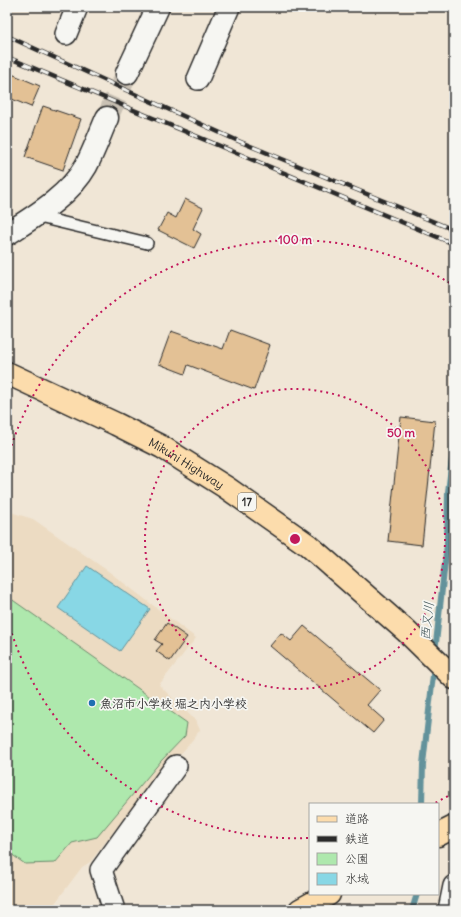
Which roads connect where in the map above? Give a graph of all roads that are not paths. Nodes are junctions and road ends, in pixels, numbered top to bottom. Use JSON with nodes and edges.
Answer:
{"nodes":[{"id":1,"x":77,"y":7,"type":"edge"},
{"id":2,"x":158,"y":7,"type":"edge"},
{"id":3,"x":230,"y":7,"type":"edge"},
{"id":4,"x":66,"y":34,"type":"dead end"},
{"id":5,"x":127,"y":73,"type":"tunnel mouth"},
{"id":6,"x":198,"y":79,"type":"dead end"},
{"id":7,"x":108,"y":118,"type":"tunnel mouth"},
{"id":8,"x":35,"y":216,"type":"junction"},
{"id":9,"x":7,"y":234,"type":"edge"},
{"id":10,"x":147,"y":243,"type":"dead end"},
{"id":11,"x":7,"y":373,"type":"edge"},
{"id":12,"x":454,"y":678,"type":"edge"},
{"id":13,"x":176,"y":766,"type":"dead end"},
{"id":14,"x":454,"y":827,"type":"edge"},
{"id":15,"x":439,"y":834,"type":"edge"},
{"id":16,"x":454,"y":886,"type":"edge"},
{"id":17,"x":327,"y":895,"type":"edge"},
{"id":18,"x":114,"y":910,"type":"edge"},
{"id":19,"x":300,"y":910,"type":"edge"},
{"id":20,"x":449,"y":910,"type":"edge"}],
"edges":[{"from":1,"to":4,"type":"street"},
{"from":2,"to":5,"type":"main road"},
{"from":3,"to":6,"type":"street"},
{"from":7,"to":8,"type":"main road"},
{"from":8,"to":9,"type":"main road"},
{"from":8,"to":10,"type":"lane"},
{"from":11,"to":12,"type":"main road","name":"Mikuni Highway","number":"17"},
{"from":13,"to":18,"type":"street"},
{"from":14,"to":15,"type":"main road"},
{"from":16,"to":20,"type":"street"},
{"from":17,"to":19,"type":"main road"}]}
